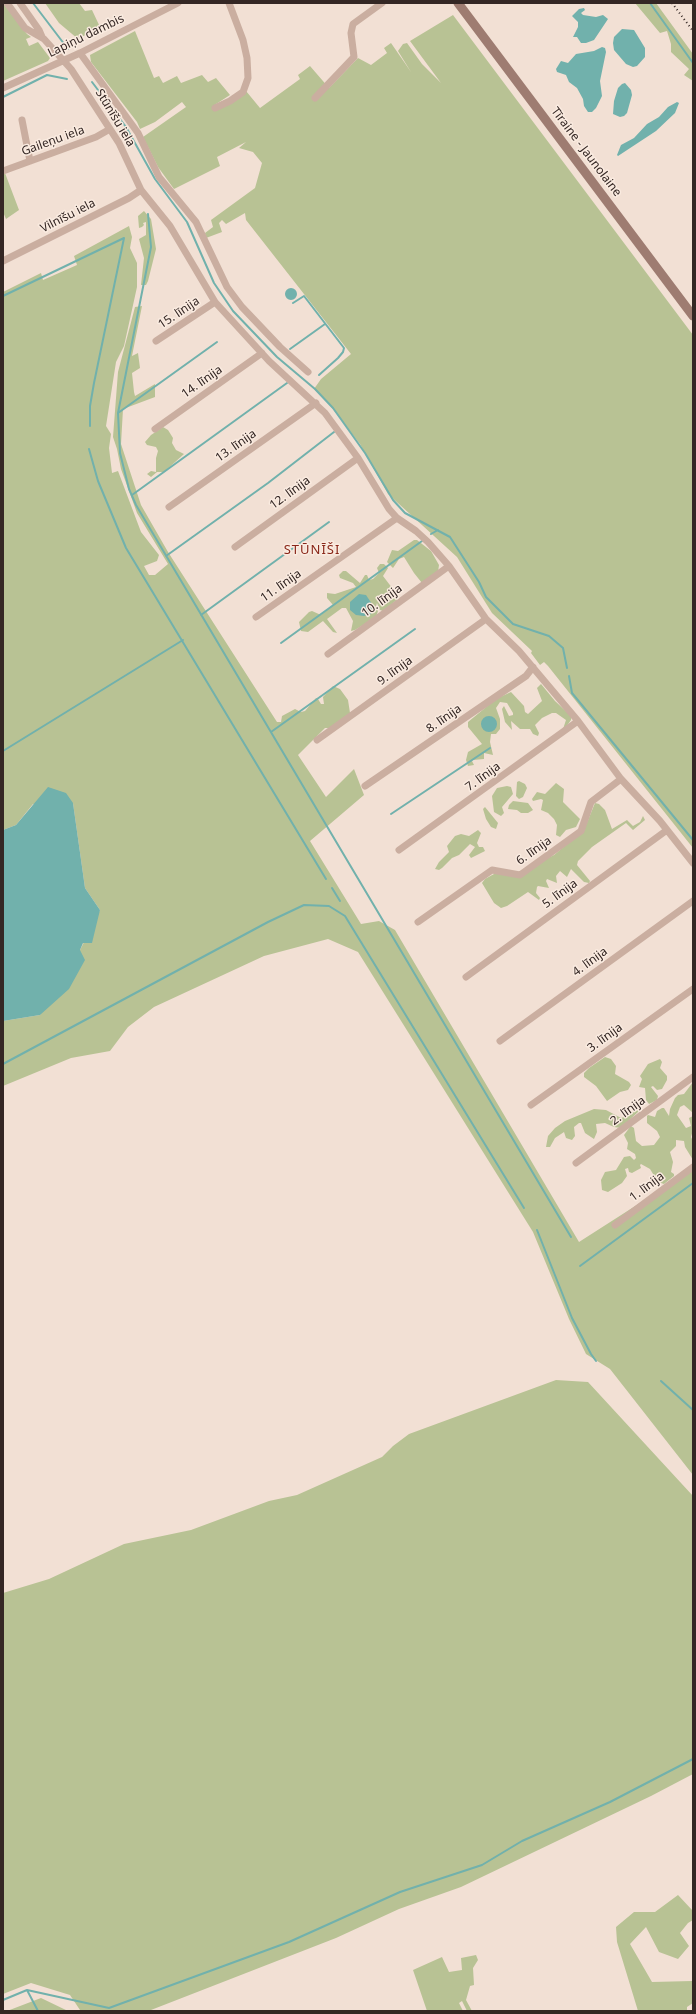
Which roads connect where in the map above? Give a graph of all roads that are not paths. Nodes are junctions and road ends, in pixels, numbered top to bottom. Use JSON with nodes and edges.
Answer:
{"nodes":[{"id":1,"x":7,"y":3,"type":"edge"},
{"id":2,"x":20,"y":3,"type":"edge"},
{"id":3,"x":178,"y":3,"type":"edge"},
{"id":4,"x":229,"y":3,"type":"edge"},
{"id":5,"x":382,"y":3,"type":"edge"},
{"id":6,"x":458,"y":3,"type":"edge"},
{"id":7,"x":42,"y":37,"type":"junction"},
{"id":8,"x":80,"y":53,"type":"junction"},
{"id":9,"x":63,"y":61,"type":"junction"},
{"id":10,"x":3,"y":88,"type":"edge"},
{"id":11,"x":315,"y":98,"type":"dead end"},
{"id":12,"x":216,"y":108,"type":"dead end"},
{"id":13,"x":22,"y":120,"type":"dead end"},
{"id":14,"x":110,"y":129,"type":"junction"},
{"id":15,"x":30,"y":161,"type":"junction"},
{"id":16,"x":3,"y":171,"type":"edge"},
{"id":17,"x":141,"y":190,"type":"junction"},
{"id":18,"x":3,"y":261,"type":"edge"},
{"id":19,"x":215,"y":302,"type":"junction"},
{"id":20,"x":693,"y":316,"type":"edge"},
{"id":21,"x":156,"y":341,"type":"dead end"},
{"id":22,"x":262,"y":353,"type":"junction"},
{"id":23,"x":308,"y":372,"type":"dead end"},
{"id":24,"x":316,"y":403,"type":"junction"},
{"id":25,"x":155,"y":429,"type":"dead end"},
{"id":26,"x":358,"y":458,"type":"junction"},
{"id":27,"x":169,"y":507,"type":"dead end"},
{"id":28,"x":397,"y":518,"type":"junction"},
{"id":29,"x":235,"y":547,"type":"dead end"},
{"id":30,"x":449,"y":566,"type":"junction"},
{"id":31,"x":256,"y":616,"type":"dead end"},
{"id":32,"x":486,"y":619,"type":"junction"},
{"id":33,"x":328,"y":654,"type":"dead end"},
{"id":34,"x":533,"y":667,"type":"junction"},
{"id":35,"x":578,"y":721,"type":"junction"},
{"id":36,"x":317,"y":740,"type":"dead end"},
{"id":37,"x":621,"y":779,"type":"junction"},
{"id":38,"x":365,"y":786,"type":"dead end"},
{"id":39,"x":667,"y":830,"type":"junction"},
{"id":40,"x":400,"y":850,"type":"dead end"},
{"id":41,"x":693,"y":863,"type":"edge"},
{"id":42,"x":693,"y":901,"type":"edge"},
{"id":43,"x":418,"y":922,"type":"dead end"},
{"id":44,"x":466,"y":977,"type":"dead end"},
{"id":45,"x":693,"y":989,"type":"edge"},
{"id":46,"x":500,"y":1041,"type":"dead end"},
{"id":47,"x":693,"y":1077,"type":"edge"},
{"id":48,"x":531,"y":1105,"type":"dead end"},
{"id":49,"x":576,"y":1163,"type":"dead end"},
{"id":50,"x":693,"y":1167,"type":"edge"},
{"id":51,"x":615,"y":1225,"type":"dead end"}],
"edges":[{"from":1,"to":7,"type":"street"},
{"from":2,"to":7,"type":"street"},
{"from":3,"to":8,"type":"street","name":"Lapiņu dambis"},
{"from":4,"to":12,"type":"street"},
{"from":5,"to":11,"type":"street"},
{"from":6,"to":20,"type":"main road","name":"Tīraine - Jaunolaine"},
{"from":7,"to":9,"type":"street","name":"Stūnīšu iela"},
{"from":8,"to":9,"type":"street","name":"Lapiņu dambis"},
{"from":8,"to":23,"type":"street"},
{"from":9,"to":10,"type":"street","name":"Lapiņu dambis"},
{"from":9,"to":14,"type":"street","name":"Stūnīšu iela"},
{"from":13,"to":15,"type":"street"},
{"from":14,"to":15,"type":"street","name":"Gaileņu iela"},
{"from":14,"to":17,"type":"street","name":"Stūnīšu iela"},
{"from":15,"to":16,"type":"street","name":"Gaileņu iela"},
{"from":17,"to":18,"type":"street","name":"Vilnīšu iela"},
{"from":17,"to":19,"type":"street","name":"Stūnīšu iela"},
{"from":19,"to":21,"type":"street","name":"15. līnija"},
{"from":19,"to":22,"type":"street","name":"Stūnīšu iela"},
{"from":22,"to":24,"type":"street","name":"Stūnīšu iela"},
{"from":22,"to":25,"type":"street","name":"14. līnija"},
{"from":24,"to":26,"type":"street","name":"Stūnīšu iela"},
{"from":24,"to":27,"type":"street","name":"13. līnija"},
{"from":26,"to":28,"type":"street","name":"Stūnīšu iela"},
{"from":26,"to":29,"type":"street","name":"12. līnija"},
{"from":28,"to":30,"type":"street","name":"Stūnīšu iela"},
{"from":28,"to":31,"type":"street","name":"11. līnija"},
{"from":30,"to":32,"type":"street","name":"Stūnīšu iela"},
{"from":30,"to":33,"type":"street","name":"10. līnija"},
{"from":32,"to":34,"type":"street","name":"Stūnīšu iela"},
{"from":32,"to":36,"type":"street","name":"9. līnija"},
{"from":34,"to":35,"type":"street","name":"Stūnīšu iela"},
{"from":34,"to":38,"type":"street","name":"8. līnija"},
{"from":35,"to":37,"type":"street","name":"Stūnīšu iela"},
{"from":35,"to":40,"type":"street","name":"7. līnija"},
{"from":37,"to":39,"type":"street","name":"Stūnīšu iela"},
{"from":37,"to":43,"type":"street","name":"6. līnija"},
{"from":39,"to":41,"type":"street","name":"Stūnīšu iela"},
{"from":39,"to":44,"type":"street","name":"5. līnija"},
{"from":42,"to":46,"type":"street","name":"4. līnija"},
{"from":45,"to":48,"type":"street","name":"3. līnija"},
{"from":47,"to":49,"type":"street","name":"2. līnija"},
{"from":50,"to":51,"type":"street","name":"1. līnija"}]}
